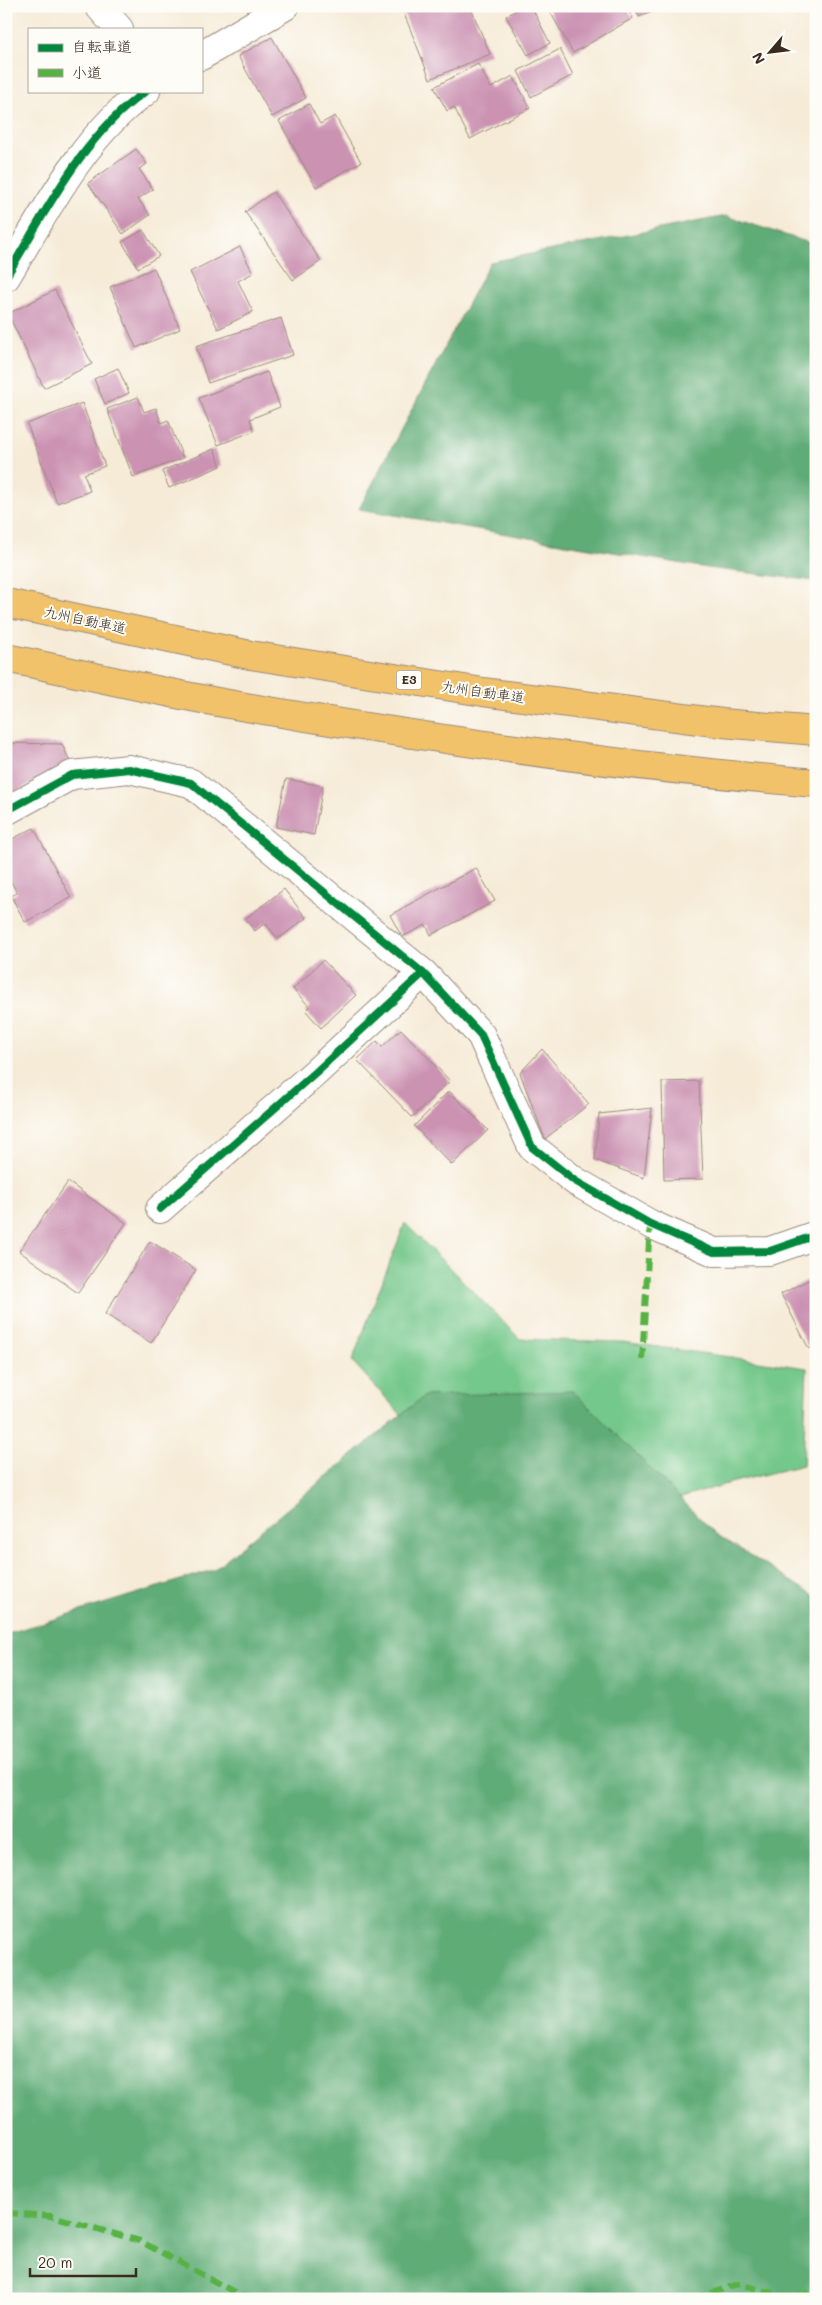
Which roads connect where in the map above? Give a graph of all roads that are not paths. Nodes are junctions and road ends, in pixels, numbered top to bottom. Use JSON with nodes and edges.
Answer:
{"nodes":[{"id":1,"x":99,"y":6,"type":"edge"},
{"id":2,"x":285,"y":6,"type":"edge"},
{"id":3,"x":118,"y":28,"type":"edge"},
{"id":4,"x":202,"y":55,"type":"edge"},
{"id":5,"x":145,"y":92,"type":"edge"},
{"id":6,"x":6,"y":277,"type":"edge"},
{"id":7,"x":6,"y":603,"type":"edge"},
{"id":8,"x":6,"y":658,"type":"edge"},
{"id":9,"x":816,"y":731,"type":"edge"},
{"id":10,"x":816,"y":783,"type":"edge"},
{"id":11,"x":6,"y":811,"type":"edge"},
{"id":12,"x":423,"y":973,"type":"junction"},
{"id":13,"x":160,"y":1209,"type":"dead end"},
{"id":14,"x":816,"y":1235,"type":"edge"}],
"edges":[{"from":1,"to":3,"type":"street"},
{"from":2,"to":4,"type":"street"},
{"from":5,"to":6,"type":"street"},
{"from":7,"to":9,"type":"highway","name":"九州自動車道","number":"E3"},
{"from":8,"to":10,"type":"highway"},
{"from":11,"to":12,"type":"street"},
{"from":12,"to":13,"type":"street"},
{"from":12,"to":14,"type":"street"}]}
